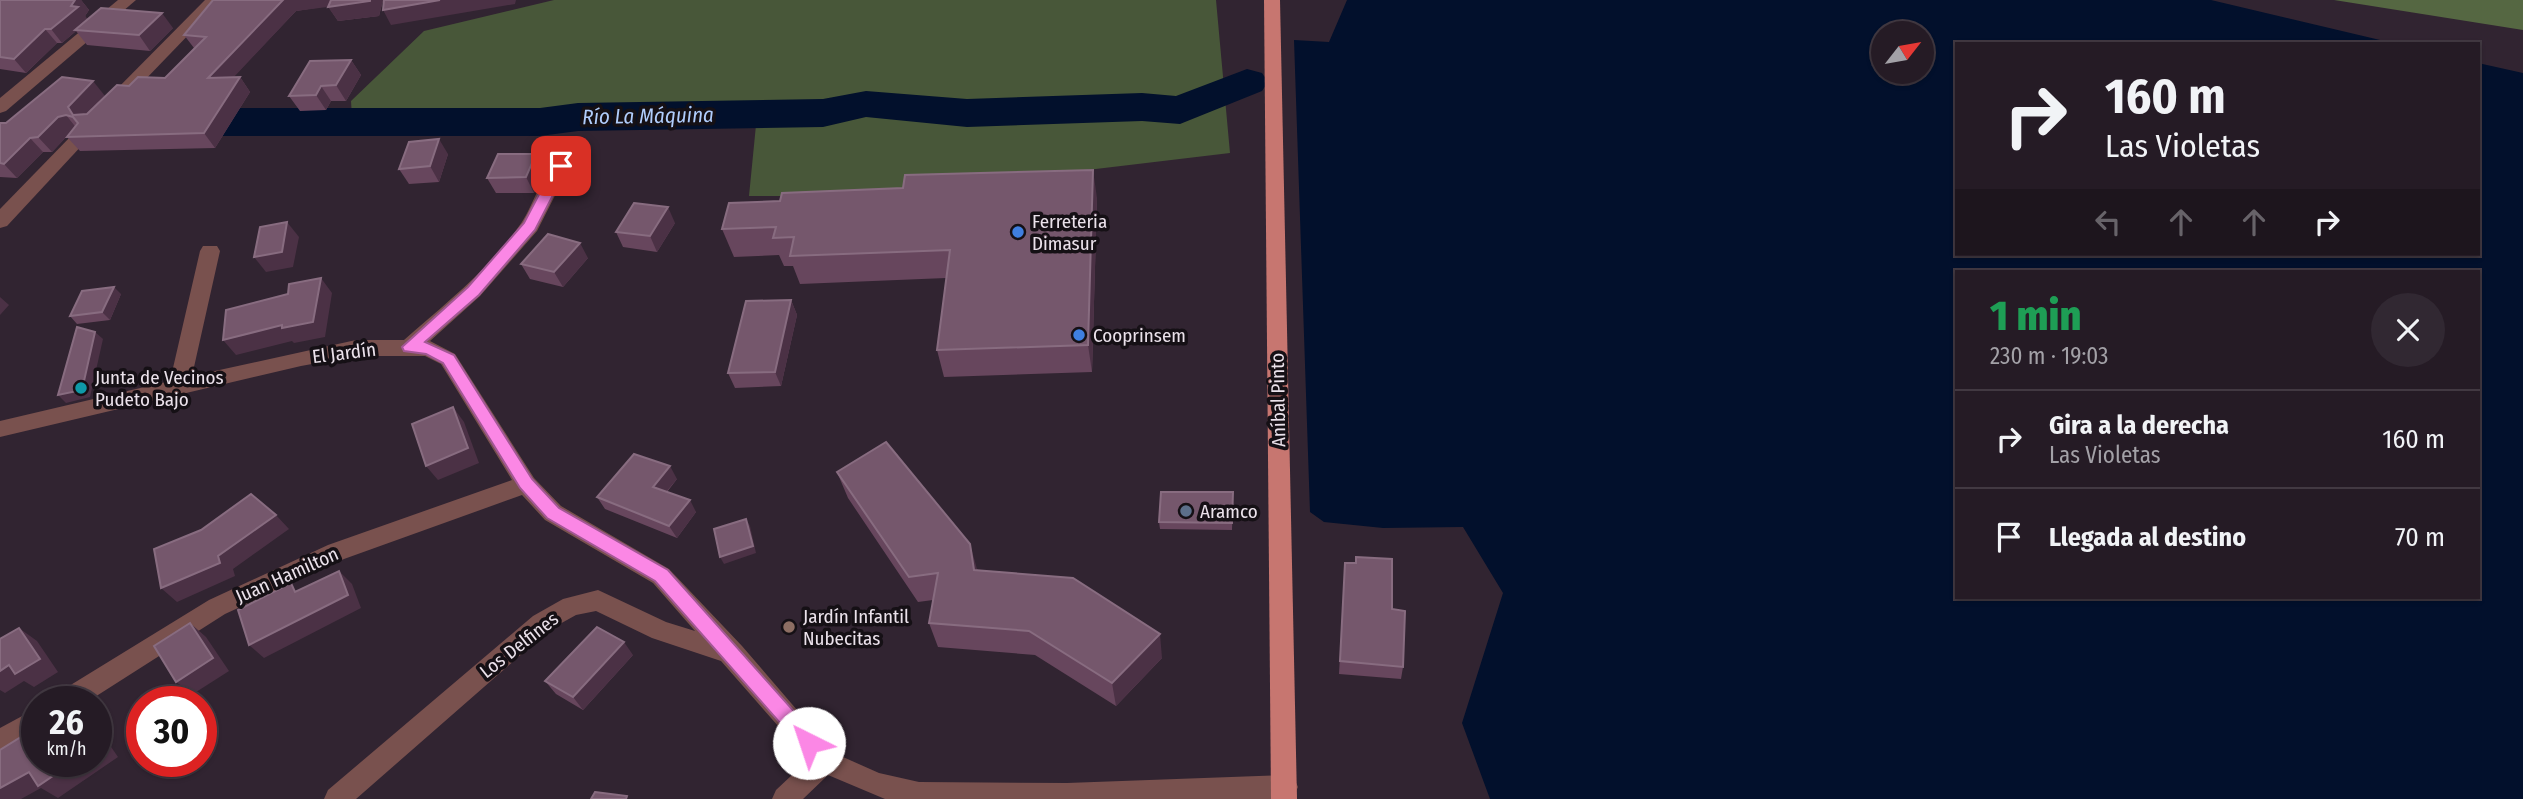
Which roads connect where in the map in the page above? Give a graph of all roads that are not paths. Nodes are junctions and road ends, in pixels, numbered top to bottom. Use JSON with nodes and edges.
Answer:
{"nodes":[{"id":1,"x":128,"y":0,"type":"edge"},
{"id":2,"x":214,"y":0,"type":"edge"},
{"id":3,"x":1272,"y":0,"type":"edge"},
{"id":4,"x":0,"y":107,"type":"edge"},
{"id":5,"x":92,"y":123,"type":"edge"},
{"id":6,"x":79,"y":138,"type":"edge"},
{"id":7,"x":561,"y":166,"type":"dead end"},
{"id":8,"x":0,"y":221,"type":"edge"},
{"id":9,"x":210,"y":251,"type":"dead end"},
{"id":10,"x":410,"y":347,"type":"junction"},
{"id":11,"x":180,"y":386,"type":"junction"},
{"id":12,"x":0,"y":429,"type":"edge"},
{"id":13,"x":526,"y":484,"type":"junction"},
{"id":14,"x":733,"y":654,"type":"junction"},
{"id":15,"x":91,"y":686,"type":"edge"},
{"id":16,"x":21,"y":729,"type":"edge"},
{"id":17,"x":0,"y":743,"type":"edge"},
{"id":18,"x":825,"y":761,"type":"junction"},
{"id":19,"x":1284,"y":793,"type":"edge"},
{"id":20,"x":1067,"y":797,"type":"edge"},
{"id":21,"x":337,"y":799,"type":"edge"},
{"id":22,"x":785,"y":799,"type":"edge"}],
"edges":[{"from":1,"to":4,"type":"street"},
{"from":2,"to":5,"type":"street"},
{"from":3,"to":19,"type":"main road","name":"Aníbal Pinto"},
{"from":6,"to":8,"type":"street"},
{"from":7,"to":10,"type":"street"},
{"from":9,"to":11,"type":"street"},
{"from":10,"to":11,"type":"street","name":"El Jardín"},
{"from":10,"to":13,"type":"street","name":"El Jardín"},
{"from":11,"to":12,"type":"street","name":"El Jardín"},
{"from":13,"to":14,"type":"street","name":"El Jardín"},
{"from":13,"to":15,"type":"street","name":"Juan Hamilton"},
{"from":14,"to":18,"type":"street","name":"El Jardín"},
{"from":14,"to":21,"type":"street","name":"Los Delfines"},
{"from":16,"to":17,"type":"street"},
{"from":18,"to":20,"type":"street","name":"El Jardín"},
{"from":18,"to":22,"type":"street"},
{"from":19,"to":20,"type":"street","name":"El Jardín"}]}
